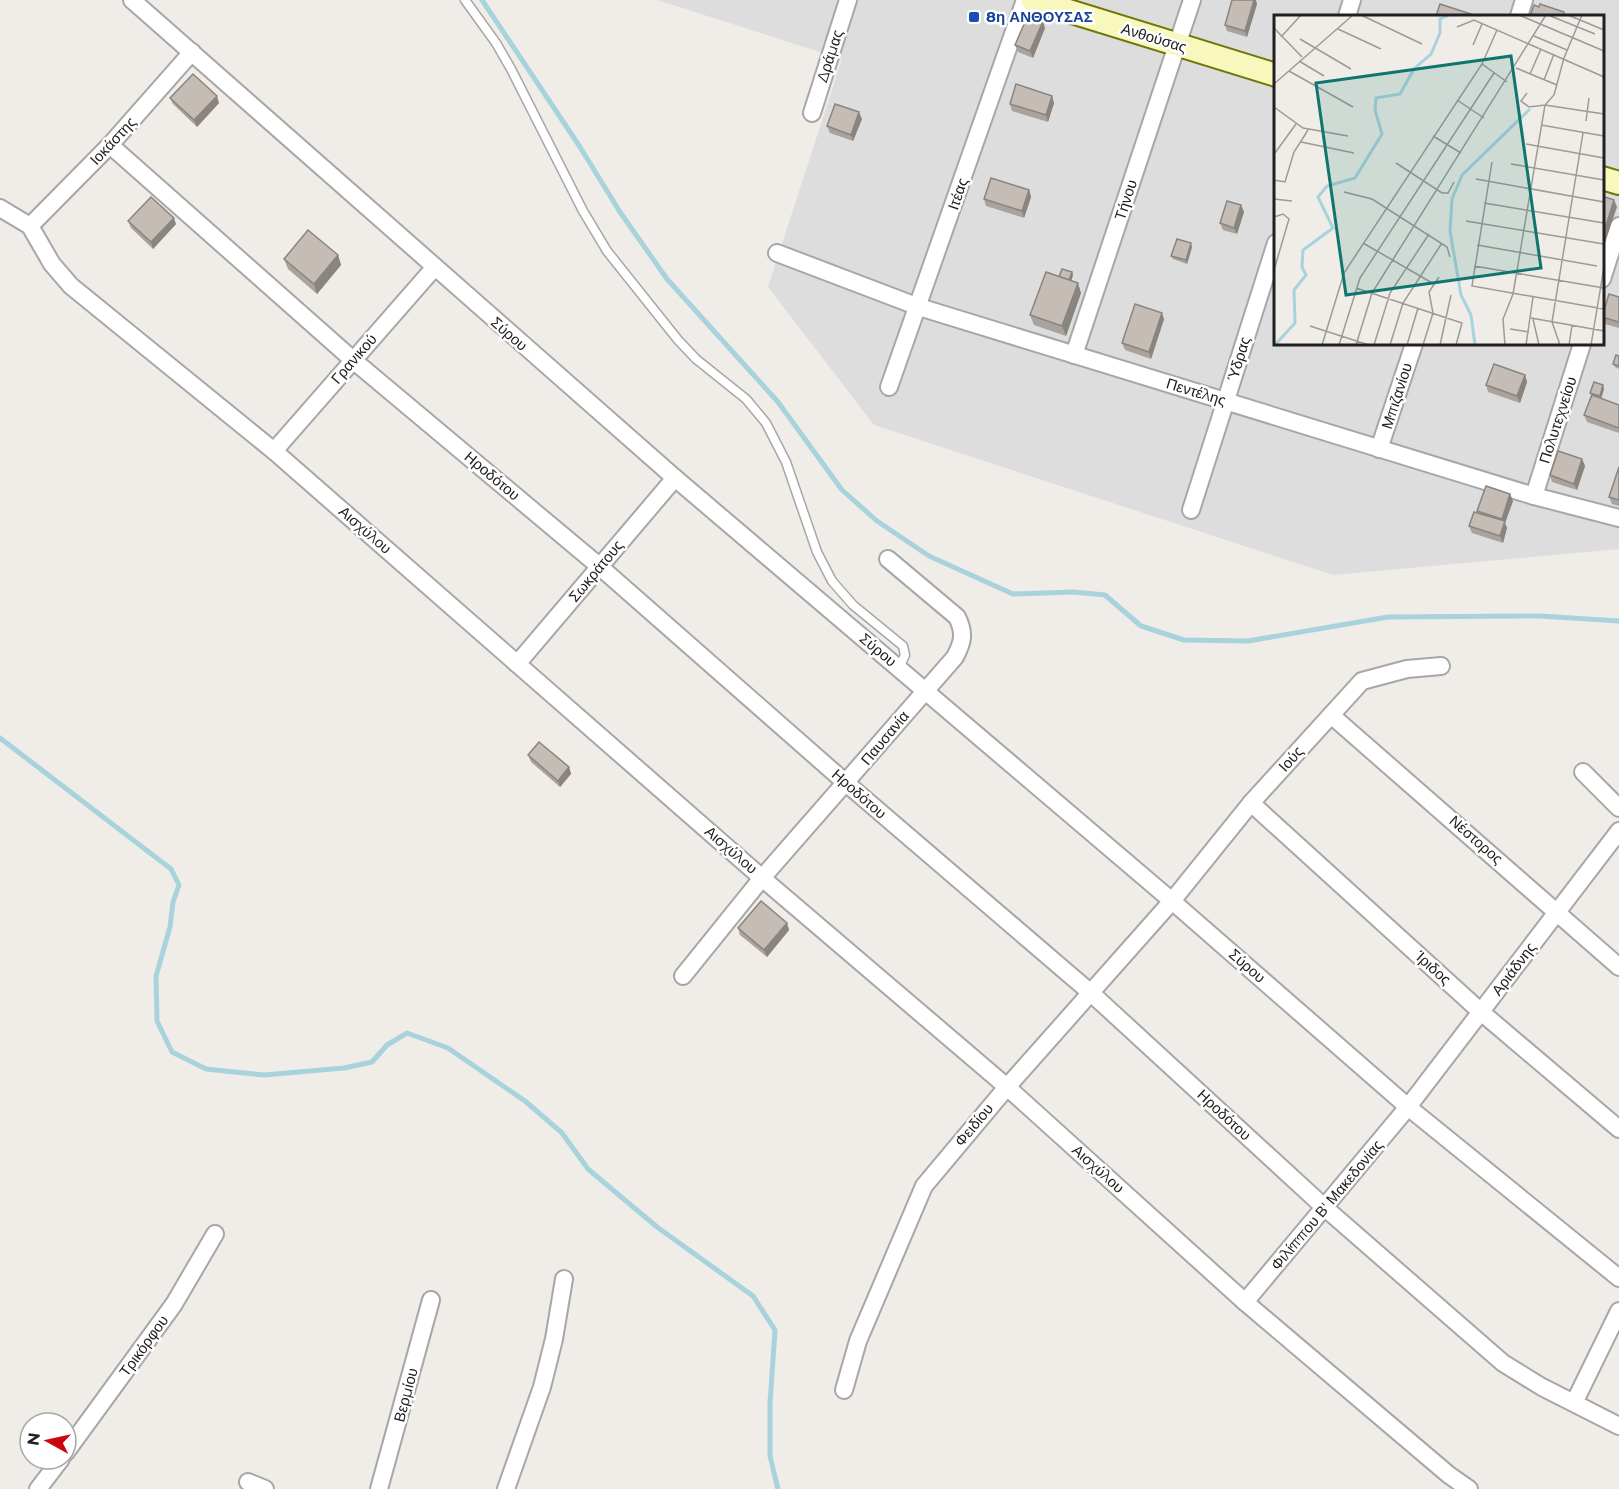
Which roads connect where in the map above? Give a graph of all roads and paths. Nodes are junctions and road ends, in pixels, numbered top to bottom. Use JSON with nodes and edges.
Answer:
{"nodes":[{"id":1,"x":132,"y":0,"type":"edge"},
{"id":2,"x":465,"y":0,"type":"edge"},
{"id":3,"x":848,"y":0,"type":"edge"},
{"id":4,"x":1025,"y":0,"type":"edge"},
{"id":5,"x":1033,"y":0,"type":"edge"},
{"id":6,"x":1192,"y":0,"type":"edge"},
{"id":7,"x":1352,"y":0,"type":"edge"},
{"id":8,"x":1524,"y":0,"type":"edge"},
{"id":9,"x":1347,"y":15,"type":"edge"},
{"id":10,"x":1519,"y":15,"type":"edge"},
{"id":11,"x":1178,"y":45,"type":"junction"},
{"id":12,"x":192,"y":52,"type":"junction"},
{"id":13,"x":1274,"y":75,"type":"edge"},
{"id":14,"x":812,"y":113,"type":"dead end"},
{"id":15,"x":110,"y":145,"type":"junction"},
{"id":16,"x":1604,"y":179,"type":"edge"},
{"id":17,"x":1619,"y":183,"type":"edge"},
{"id":18,"x":0,"y":208,"type":"edge"},
{"id":19,"x":30,"y":226,"type":"junction"},
{"id":20,"x":1619,"y":226,"type":"edge"},
{"id":21,"x":1274,"y":246,"type":"edge"},
{"id":22,"x":777,"y":253,"type":"dead end"},
{"id":23,"x":434,"y":268,"type":"junction"},
{"id":24,"x":1604,"y":273,"type":"edge"},
{"id":25,"x":919,"y":307,"type":"junction"},
{"id":26,"x":1414,"y":345,"type":"edge"},
{"id":27,"x":1582,"y":345,"type":"edge"},
{"id":28,"x":1074,"y":355,"type":"junction"},
{"id":29,"x":353,"y":360,"type":"junction"},
{"id":30,"x":889,"y":387,"type":"dead end"},
{"id":31,"x":1226,"y":402,"type":"junction"},
{"id":32,"x":1380,"y":449,"type":"junction"},
{"id":33,"x":274,"y":451,"type":"junction"},
{"id":34,"x":675,"y":478,"type":"junction"},
{"id":35,"x":1534,"y":496,"type":"junction"},
{"id":36,"x":1191,"y":510,"type":"dead end"},
{"id":37,"x":1619,"y":518,"type":"edge"},
{"id":38,"x":888,"y":560,"type":"dead end"},
{"id":39,"x":600,"y":566,"type":"junction"},
{"id":40,"x":517,"y":664,"type":"junction"},
{"id":41,"x":1441,"y":666,"type":"dead end"},
{"id":42,"x":898,"y":668,"type":"junction"},
{"id":43,"x":925,"y":691,"type":"junction"},
{"id":44,"x":1331,"y":715,"type":"junction"},
{"id":45,"x":1583,"y":772,"type":"dead end"},
{"id":46,"x":846,"y":783,"type":"junction"},
{"id":47,"x":1251,"y":803,"type":"junction"},
{"id":48,"x":1619,"y":808,"type":"edge"},
{"id":49,"x":1619,"y":831,"type":"edge"},
{"id":50,"x":762,"y":878,"type":"junction"},
{"id":51,"x":1172,"y":901,"type":"junction"},
{"id":52,"x":1558,"y":912,"type":"junction"},
{"id":53,"x":1619,"y":967,"type":"edge"},
{"id":54,"x":683,"y":976,"type":"dead end"},
{"id":55,"x":1091,"y":993,"type":"junction"},
{"id":56,"x":1481,"y":1012,"type":"junction"},
{"id":57,"x":1007,"y":1087,"type":"junction"},
{"id":58,"x":1408,"y":1107,"type":"junction"},
{"id":59,"x":1619,"y":1128,"type":"edge"},
{"id":60,"x":1324,"y":1208,"type":"junction"},
{"id":61,"x":215,"y":1234,"type":"dead end"},
{"id":62,"x":1619,"y":1278,"type":"edge"},
{"id":63,"x":564,"y":1279,"type":"dead end"},
{"id":64,"x":431,"y":1300,"type":"dead end"},
{"id":65,"x":1245,"y":1302,"type":"junction"},
{"id":66,"x":1619,"y":1311,"type":"edge"},
{"id":67,"x":844,"y":1390,"type":"dead end"},
{"id":68,"x":1574,"y":1403,"type":"junction"},
{"id":69,"x":1619,"y":1426,"type":"edge"},
{"id":70,"x":78,"y":1436,"type":"edge"},
{"id":71,"x":52,"y":1471,"type":"edge"},
{"id":72,"x":248,"y":1482,"type":"dead end"},
{"id":73,"x":38,"y":1489,"type":"edge"},
{"id":74,"x":265,"y":1489,"type":"edge"},
{"id":75,"x":379,"y":1489,"type":"edge"},
{"id":76,"x":506,"y":1489,"type":"edge"},
{"id":77,"x":1469,"y":1489,"type":"edge"}],
"edges":[{"from":1,"to":12,"type":"street","name":"Σύρου"},
{"from":2,"to":42,"type":"lane"},
{"from":3,"to":14,"type":"street","name":"Δράμας"},
{"from":4,"to":25,"type":"street","name":"Ιτέας"},
{"from":5,"to":11,"type":"street","name":"Ανθούσας"},
{"from":6,"to":11,"type":"street","name":"Τήνου"},
{"from":7,"to":9,"type":"street"},
{"from":8,"to":10,"type":"street"},
{"from":11,"to":13,"type":"street","name":"Ανθούσας"},
{"from":11,"to":28,"type":"street","name":"Τήνου"},
{"from":12,"to":15,"type":"street","name":"Ιοκάστης"},
{"from":12,"to":23,"type":"street","name":"Σύρου"},
{"from":15,"to":19,"type":"street","name":"Ιοκάστης"},
{"from":15,"to":29,"type":"street","name":"Ηροδότου"},
{"from":16,"to":17,"type":"street"},
{"from":18,"to":19,"type":"street","name":"Αισχύλου"},
{"from":19,"to":33,"type":"street","name":"Αισχύλου"},
{"from":20,"to":24,"type":"street"},
{"from":21,"to":31,"type":"street","name":"Ύδρας"},
{"from":22,"to":25,"type":"street","name":"Πεντέλης"},
{"from":23,"to":29,"type":"street","name":"Γρανικού"},
{"from":23,"to":34,"type":"street","name":"Σύρου"},
{"from":25,"to":28,"type":"street","name":"Πεντέλης"},
{"from":25,"to":30,"type":"street","name":"Ιτέας"},
{"from":26,"to":32,"type":"street","name":"Μπιζανίου"},
{"from":27,"to":35,"type":"street","name":"Πολυτεχνείου"},
{"from":28,"to":31,"type":"street","name":"Πεντέλης"},
{"from":29,"to":33,"type":"street","name":"Γρανικού"},
{"from":29,"to":39,"type":"street","name":"Ηροδότου"},
{"from":31,"to":32,"type":"street","name":"Πεντέλης"},
{"from":31,"to":36,"type":"street","name":"Ύδρας"},
{"from":32,"to":35,"type":"street","name":"Πεντέλης"},
{"from":33,"to":40,"type":"street","name":"Αισχύλου"},
{"from":34,"to":39,"type":"street","name":"Σωκράτους"},
{"from":34,"to":42,"type":"street","name":"Σύρου"},
{"from":35,"to":37,"type":"street","name":"Πεντέλης"},
{"from":38,"to":43,"type":"street","name":"Παυσανία"},
{"from":39,"to":40,"type":"street","name":"Σωκράτους"},
{"from":39,"to":46,"type":"street","name":"Ηροδότου"},
{"from":40,"to":50,"type":"street","name":"Αισχύλου"},
{"from":41,"to":44,"type":"street","name":"Ιούς"},
{"from":42,"to":43,"type":"street","name":"Σύρου"},
{"from":43,"to":46,"type":"street","name":"Παυσανία"},
{"from":43,"to":51,"type":"street","name":"Σύρου"},
{"from":44,"to":47,"type":"street","name":"Ιούς"},
{"from":44,"to":52,"type":"street","name":"Νέστορος"},
{"from":45,"to":48,"type":"street"},
{"from":46,"to":50,"type":"street","name":"Παυσανία"},
{"from":46,"to":55,"type":"street","name":"Ηροδότου"},
{"from":47,"to":51,"type":"street","name":"Ιούς"},
{"from":47,"to":56,"type":"street","name":"Ίριδος"},
{"from":49,"to":52,"type":"street","name":"Αριάδνης"},
{"from":50,"to":54,"type":"street","name":"Παυσανία"},
{"from":50,"to":57,"type":"street","name":"Αισχύλου"},
{"from":51,"to":55,"type":"street","name":"Φειδίου"},
{"from":51,"to":58,"type":"street","name":"Σύρου"},
{"from":52,"to":53,"type":"street","name":"Νέστορος"},
{"from":52,"to":56,"type":"street","name":"Αριάδνης"},
{"from":55,"to":57,"type":"street","name":"Φειδίου"},
{"from":55,"to":60,"type":"street","name":"Ηροδότου"},
{"from":56,"to":58,"type":"street","name":"Αριάδνης"},
{"from":56,"to":59,"type":"street","name":"Ίριδος"},
{"from":57,"to":65,"type":"street","name":"Αισχύλου"},
{"from":57,"to":67,"type":"street","name":"Φειδίου"},
{"from":58,"to":60,"type":"street","name":"Φιλίππου Β' Μακεδονίας"},
{"from":58,"to":62,"type":"street","name":"Σύρου"},
{"from":60,"to":65,"type":"street","name":"Φιλίππου Β' Μακεδονίας"},
{"from":60,"to":68,"type":"street","name":"Ηροδότου"},
{"from":61,"to":70,"type":"street","name":"Τρικόρφου"},
{"from":63,"to":76,"type":"street"},
{"from":64,"to":75,"type":"street","name":"Βερμίου"},
{"from":65,"to":77,"type":"street","name":"Αισχύλου"},
{"from":66,"to":68,"type":"street"},
{"from":68,"to":69,"type":"street","name":"Ηροδότου"},
{"from":71,"to":73,"type":"street"},
{"from":72,"to":74,"type":"street"}]}
